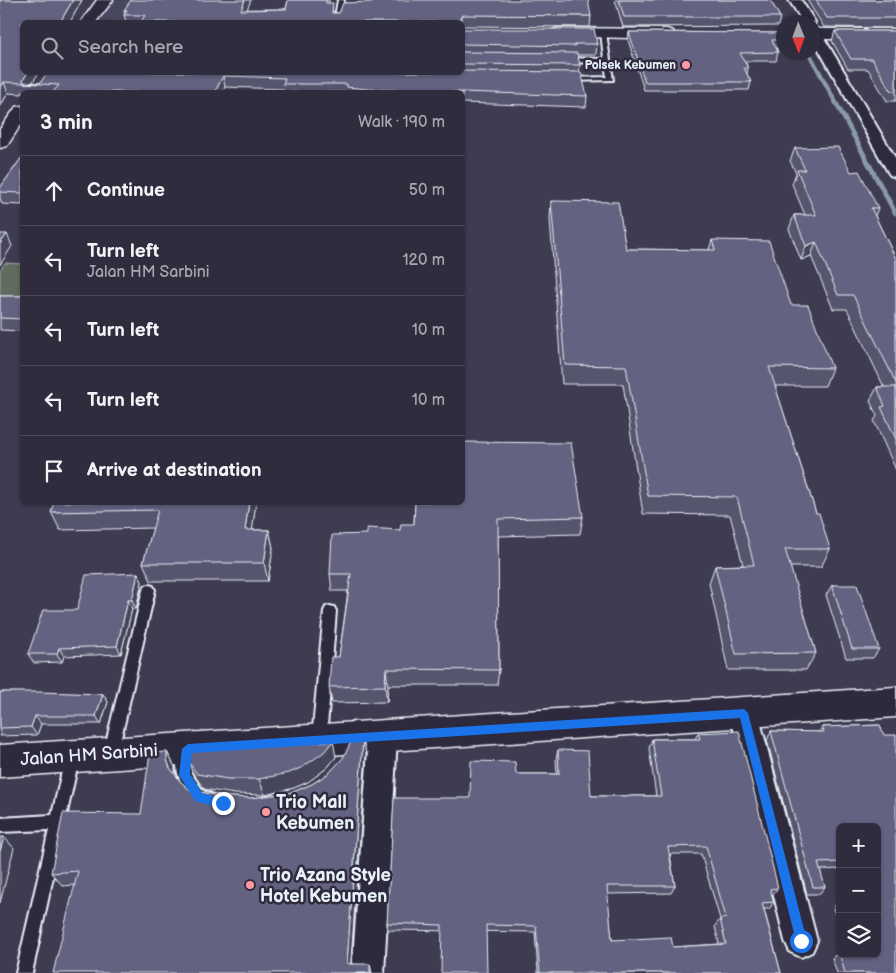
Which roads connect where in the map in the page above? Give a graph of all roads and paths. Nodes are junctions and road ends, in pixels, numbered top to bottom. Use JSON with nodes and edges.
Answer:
{"nodes":[{"id":1,"x":105,"y":0,"type":"edge"},
{"id":2,"x":341,"y":0,"type":"edge"},
{"id":3,"x":795,"y":0,"type":"edge"},
{"id":4,"x":804,"y":15,"type":"edge"},
{"id":5,"x":90,"y":20,"type":"edge"},
{"id":6,"x":337,"y":20,"type":"edge"},
{"id":7,"x":821,"y":30,"type":"edge"},
{"id":8,"x":547,"y":33,"type":"edge"},
{"id":9,"x":603,"y":33,"type":"junction"},
{"id":10,"x":684,"y":34,"type":"edge"},
{"id":11,"x":896,"y":34,"type":"edge"},
{"id":12,"x":821,"y":44,"type":"edge"},
{"id":13,"x":560,"y":60,"type":"edge"},
{"id":14,"x":608,"y":60,"type":"junction"},
{"id":15,"x":556,"y":80,"type":"edge"},
{"id":16,"x":20,"y":114,"type":"edge"},
{"id":17,"x":0,"y":142,"type":"edge"},
{"id":18,"x":880,"y":144,"type":"junction"},
{"id":19,"x":896,"y":144,"type":"edge"},
{"id":20,"x":896,"y":172,"type":"edge"},
{"id":21,"x":149,"y":590,"type":"dead end"},
{"id":22,"x":330,"y":611,"type":"dead end"},
{"id":23,"x":896,"y":702,"type":"edge"},
{"id":24,"x":744,"y":713,"type":"junction"},
{"id":25,"x":383,"y":736,"type":"junction"},
{"id":26,"x":337,"y":746,"type":"junction"},
{"id":27,"x":188,"y":749,"type":"junction"},
{"id":28,"x":110,"y":754,"type":"junction"},
{"id":29,"x":73,"y":756,"type":"junction"},
{"id":30,"x":0,"y":761,"type":"edge"},
{"id":31,"x":223,"y":803,"type":"edge"},
{"id":32,"x":58,"y":822,"type":"junction"},
{"id":33,"x":0,"y":825,"type":"edge"},
{"id":34,"x":801,"y":941,"type":"dead end"},
{"id":35,"x":24,"y":973,"type":"edge"},
{"id":36,"x":368,"y":973,"type":"edge"}],
"edges":[{"from":1,"to":5,"type":"main road"},
{"from":2,"to":6,"type":"lane"},
{"from":3,"to":4,"type":"street"},
{"from":7,"to":11,"type":"main road"},
{"from":8,"to":9,"type":"main road"},
{"from":9,"to":10,"type":"main road"},
{"from":9,"to":14,"type":"lane"},
{"from":12,"to":18,"type":"street"},
{"from":13,"to":14,"type":"lane"},
{"from":14,"to":15,"type":"lane"},
{"from":16,"to":17,"type":"main road"},
{"from":18,"to":19,"type":"street"},
{"from":18,"to":20,"type":"street"},
{"from":21,"to":28,"type":"lane"},
{"from":22,"to":26,"type":"lane"},
{"from":23,"to":24,"type":"main road","name":"Jalan HM Sarbini"},
{"from":24,"to":25,"type":"main road","name":"Jalan HM Sarbini"},
{"from":24,"to":34,"type":"street"},
{"from":25,"to":26,"type":"main road","name":"Jalan HM Sarbini"},
{"from":25,"to":36,"type":"street"},
{"from":26,"to":27,"type":"main road","name":"Jalan HM Sarbini"},
{"from":27,"to":28,"type":"main road","name":"Jalan HM Sarbini"},
{"from":27,"to":31,"type":"lane"},
{"from":28,"to":29,"type":"main road","name":"Jalan HM Sarbini"},
{"from":29,"to":30,"type":"main road","name":"Jalan HM Sarbini"},
{"from":29,"to":32,"type":"lane"},
{"from":32,"to":33,"type":"lane"},
{"from":32,"to":35,"type":"lane"}]}
